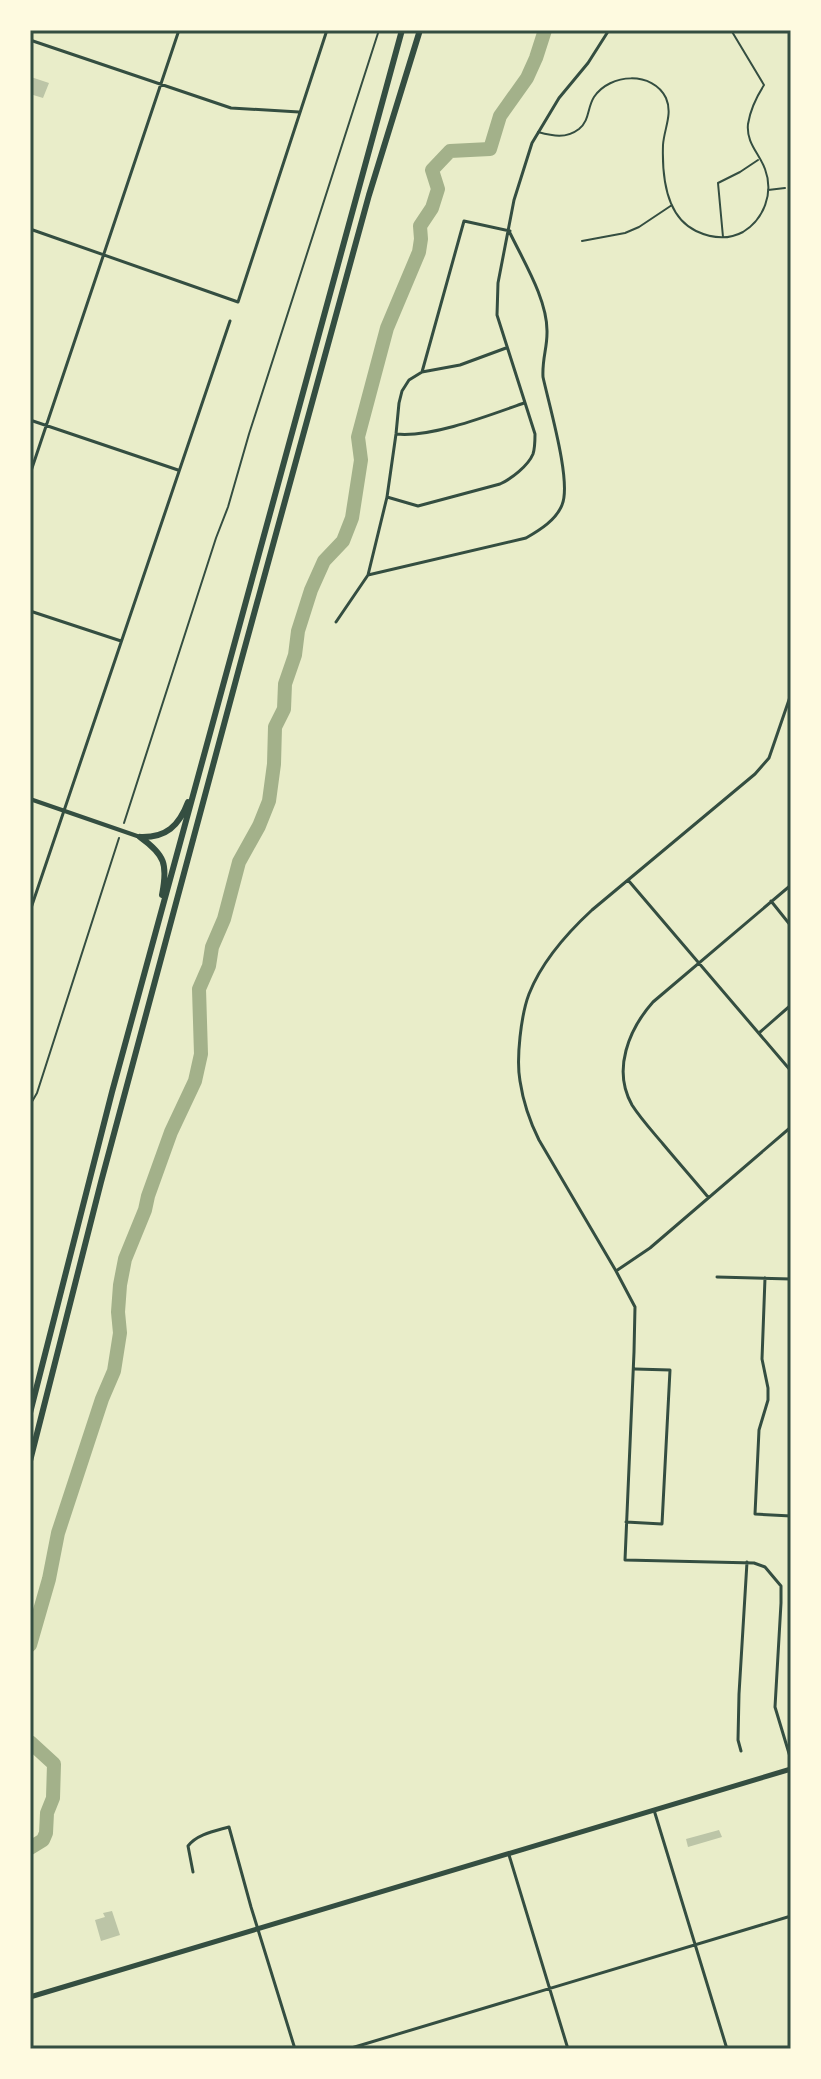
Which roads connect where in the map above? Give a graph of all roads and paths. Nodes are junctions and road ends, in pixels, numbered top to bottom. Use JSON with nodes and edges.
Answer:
{"nodes":[{"id":1,"x":179,"y":30,"type":"edge"},
{"id":2,"x":327,"y":30,"type":"edge"},
{"id":3,"x":379,"y":30,"type":"edge"},
{"id":4,"x":402,"y":30,"type":"edge"},
{"id":5,"x":420,"y":30,"type":"edge"},
{"id":6,"x":609,"y":30,"type":"edge"},
{"id":7,"x":731,"y":30,"type":"edge"},
{"id":8,"x":30,"y":40,"type":"edge"},
{"id":9,"x":161,"y":84,"type":"junction"},
{"id":10,"x":300,"y":112,"type":"junction"},
{"id":11,"x":537,"y":131,"type":"junction"},
{"id":12,"x":759,"y":159,"type":"junction"},
{"id":13,"x":785,"y":188,"type":"dead end"},
{"id":14,"x":768,"y":190,"type":"junction"},
{"id":15,"x":672,"y":205,"type":"junction"},
{"id":16,"x":30,"y":229,"type":"edge"},
{"id":17,"x":510,"y":231,"type":"junction"},
{"id":18,"x":723,"y":237,"type":"junction"},
{"id":19,"x":582,"y":241,"type":"dead end"},
{"id":20,"x":103,"y":253,"type":"junction"},
{"id":21,"x":230,"y":321,"type":"dead end"},
{"id":22,"x":508,"y":348,"type":"junction"},
{"id":23,"x":422,"y":372,"type":"junction"},
{"id":24,"x":525,"y":403,"type":"junction"},
{"id":25,"x":30,"y":420,"type":"edge"},
{"id":26,"x":47,"y":426,"type":"junction"},
{"id":27,"x":396,"y":434,"type":"junction"},
{"id":28,"x":178,"y":470,"type":"junction"},
{"id":29,"x":30,"y":474,"type":"edge"},
{"id":30,"x":387,"y":497,"type":"junction"},
{"id":31,"x":368,"y":575,"type":"junction"},
{"id":32,"x":30,"y":611,"type":"edge"},
{"id":33,"x":336,"y":622,"type":"dead end"},
{"id":34,"x":121,"y":641,"type":"junction"},
{"id":35,"x":791,"y":694,"type":"edge"},
{"id":36,"x":200,"y":769,"type":"junction"},
{"id":37,"x":30,"y":799,"type":"edge"},
{"id":38,"x":64,"y":810,"type":"junction"},
{"id":39,"x":124,"y":823,"type":"dead end"},
{"id":40,"x":120,"y":837,"type":"dead end"},
{"id":41,"x":140,"y":837,"type":"junction"},
{"id":42,"x":628,"y":880,"type":"junction"},
{"id":43,"x":791,"y":885,"type":"edge"},
{"id":44,"x":771,"y":901,"type":"junction"},
{"id":45,"x":30,"y":911,"type":"edge"},
{"id":46,"x":791,"y":926,"type":"edge"},
{"id":47,"x":155,"y":934,"type":"junction"},
{"id":48,"x":699,"y":964,"type":"junction"},
{"id":49,"x":791,"y":1005,"type":"edge"},
{"id":50,"x":759,"y":1033,"type":"junction"},
{"id":51,"x":791,"y":1071,"type":"edge"},
{"id":52,"x":30,"y":1105,"type":"edge"},
{"id":53,"x":791,"y":1127,"type":"edge"},
{"id":54,"x":709,"y":1197,"type":"junction"},
{"id":55,"x":616,"y":1271,"type":"junction"},
{"id":56,"x":717,"y":1277,"type":"dead end"},
{"id":57,"x":765,"y":1278,"type":"junction"},
{"id":58,"x":791,"y":1279,"type":"edge"},
{"id":59,"x":634,"y":1368,"type":"junction"},
{"id":60,"x":30,"y":1413,"type":"edge"},
{"id":61,"x":30,"y":1461,"type":"edge"},
{"id":62,"x":791,"y":1516,"type":"edge"},
{"id":63,"x":626,"y":1522,"type":"junction"},
{"id":64,"x":747,"y":1562,"type":"junction"},
{"id":65,"x":741,"y":1751,"type":"dead end"},
{"id":66,"x":791,"y":1760,"type":"edge"},
{"id":67,"x":791,"y":1769,"type":"edge"},
{"id":68,"x":654,"y":1810,"type":"junction"},
{"id":69,"x":509,"y":1855,"type":"junction"},
{"id":70,"x":193,"y":1872,"type":"dead end"},
{"id":71,"x":791,"y":1916,"type":"edge"},
{"id":72,"x":257,"y":1929,"type":"junction"},
{"id":73,"x":695,"y":1945,"type":"junction"},
{"id":74,"x":549,"y":1988,"type":"junction"},
{"id":75,"x":30,"y":1997,"type":"edge"},
{"id":76,"x":295,"y":2049,"type":"edge"},
{"id":77,"x":348,"y":2049,"type":"edge"},
{"id":78,"x":568,"y":2049,"type":"edge"},
{"id":79,"x":727,"y":2049,"type":"edge"}],
"edges":[{"from":1,"to":9,"type":"street"},
{"from":2,"to":10,"type":"street"},
{"from":3,"to":39,"type":"path"},
{"from":4,"to":36,"type":"highway"},
{"from":5,"to":61,"type":"highway"},
{"from":6,"to":11,"type":"street"},
{"from":7,"to":12,"type":"lane"},
{"from":8,"to":9,"type":"street"},
{"from":9,"to":10,"type":"street"},
{"from":9,"to":20,"type":"street"},
{"from":10,"to":20,"type":"street"},
{"from":11,"to":15,"type":"lane"},
{"from":11,"to":17,"type":"street"},
{"from":12,"to":14,"type":"lane"},
{"from":12,"to":18,"type":"lane"},
{"from":13,"to":14,"type":"lane"},
{"from":14,"to":18,"type":"lane"},
{"from":15,"to":18,"type":"lane"},
{"from":15,"to":19,"type":"lane"},
{"from":16,"to":20,"type":"street"},
{"from":17,"to":22,"type":"street"},
{"from":17,"to":23,"type":"street"},
{"from":17,"to":31,"type":"street"},
{"from":20,"to":26,"type":"street"},
{"from":21,"to":28,"type":"street"},
{"from":22,"to":23,"type":"street"},
{"from":22,"to":24,"type":"street"},
{"from":23,"to":27,"type":"street"},
{"from":24,"to":27,"type":"street"},
{"from":24,"to":30,"type":"street"},
{"from":25,"to":26,"type":"street"},
{"from":26,"to":28,"type":"street"},
{"from":26,"to":29,"type":"street"},
{"from":27,"to":30,"type":"street"},
{"from":28,"to":34,"type":"street"},
{"from":30,"to":31,"type":"street"},
{"from":31,"to":33,"type":"street"},
{"from":32,"to":34,"type":"street"},
{"from":34,"to":38,"type":"street"},
{"from":35,"to":42,"type":"street"},
{"from":36,"to":41,"type":"highway"},
{"from":36,"to":47,"type":"highway"},
{"from":37,"to":38,"type":"street"},
{"from":38,"to":41,"type":"street"},
{"from":38,"to":45,"type":"street"},
{"from":40,"to":52,"type":"path"},
{"from":41,"to":47,"type":"highway"},
{"from":42,"to":48,"type":"street"},
{"from":42,"to":55,"type":"street"},
{"from":43,"to":44,"type":"street"},
{"from":44,"to":46,"type":"street"},
{"from":44,"to":48,"type":"street"},
{"from":47,"to":60,"type":"highway"},
{"from":48,"to":50,"type":"street"},
{"from":48,"to":54,"type":"street"},
{"from":49,"to":50,"type":"street"},
{"from":50,"to":51,"type":"street"},
{"from":53,"to":54,"type":"street"},
{"from":54,"to":55,"type":"street"},
{"from":55,"to":59,"type":"street"},
{"from":56,"to":57,"type":"street"},
{"from":57,"to":58,"type":"street"},
{"from":57,"to":62,"type":"street"},
{"from":59,"to":63,"type":"street"},
{"from":59,"to":63,"type":"street"},
{"from":63,"to":64,"type":"street"},
{"from":64,"to":65,"type":"street"},
{"from":64,"to":66,"type":"street"},
{"from":67,"to":68,"type":"main road"},
{"from":68,"to":69,"type":"main road"},
{"from":68,"to":73,"type":"street"},
{"from":69,"to":72,"type":"main road"},
{"from":69,"to":74,"type":"street"},
{"from":70,"to":72,"type":"street"},
{"from":71,"to":73,"type":"street"},
{"from":72,"to":75,"type":"main road"},
{"from":72,"to":76,"type":"street"},
{"from":73,"to":74,"type":"street"},
{"from":73,"to":79,"type":"street"},
{"from":74,"to":77,"type":"street"},
{"from":74,"to":78,"type":"street"}]}
